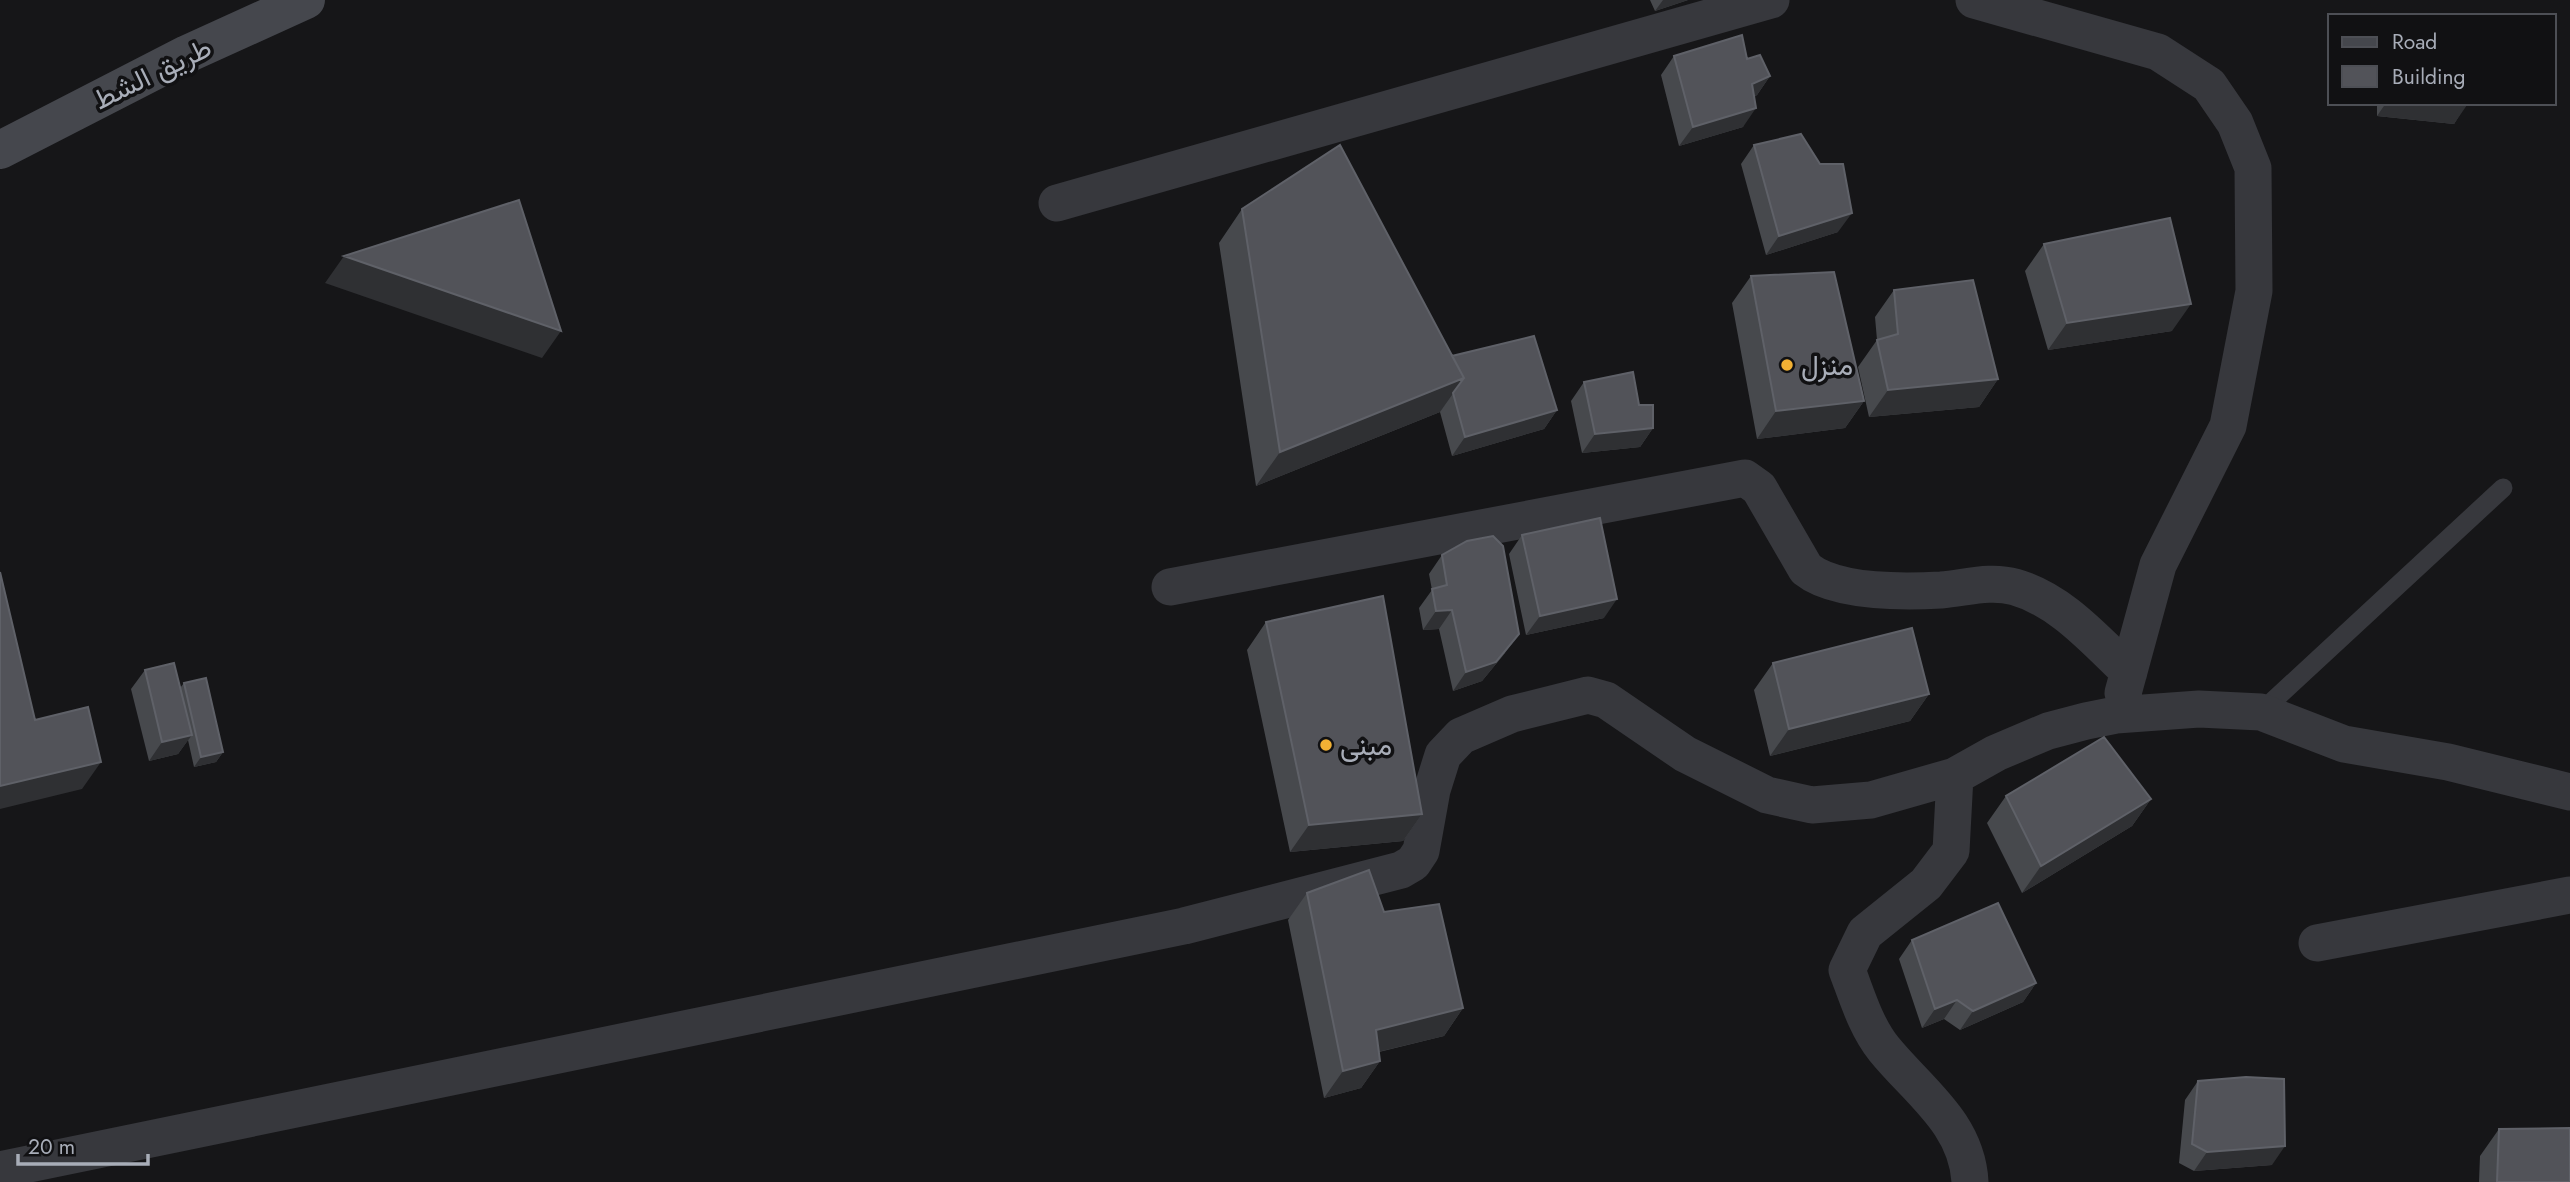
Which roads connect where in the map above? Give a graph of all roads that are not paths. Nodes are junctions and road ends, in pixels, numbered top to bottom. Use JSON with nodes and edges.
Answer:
{"nodes":[{"id":1,"x":306,"y":0,"type":"edge"},
{"id":2,"x":1771,"y":0,"type":"edge"},
{"id":3,"x":1975,"y":0,"type":"edge"},
{"id":4,"x":0,"y":150,"type":"edge"},
{"id":5,"x":1057,"y":203,"type":"dead end"},
{"id":6,"x":2503,"y":488,"type":"dead end"},
{"id":7,"x":1170,"y":587,"type":"dead end"},
{"id":8,"x":2129,"y":672,"type":"junction"},
{"id":9,"x":2261,"y":712,"type":"junction"},
{"id":10,"x":2116,"y":715,"type":"junction"},
{"id":11,"x":1955,"y":776,"type":"junction"},
{"id":12,"x":2570,"y":792,"type":"edge"},
{"id":13,"x":2570,"y":895,"type":"edge"},
{"id":14,"x":2317,"y":943,"type":"dead end"},
{"id":15,"x":0,"y":1170,"type":"edge"},
{"id":16,"x":1970,"y":1182,"type":"edge"}],
"edges":[{"from":1,"to":4,"type":"main road","name":"طريق الشط"},
{"from":2,"to":5,"type":"street"},
{"from":3,"to":8,"type":"street"},
{"from":6,"to":9,"type":"lane"},
{"from":7,"to":8,"type":"street"},
{"from":8,"to":10,"type":"street"},
{"from":9,"to":10,"type":"street"},
{"from":9,"to":12,"type":"street"},
{"from":10,"to":11,"type":"street"},
{"from":11,"to":15,"type":"street"},
{"from":11,"to":16,"type":"street"},
{"from":13,"to":14,"type":"street"}]}
